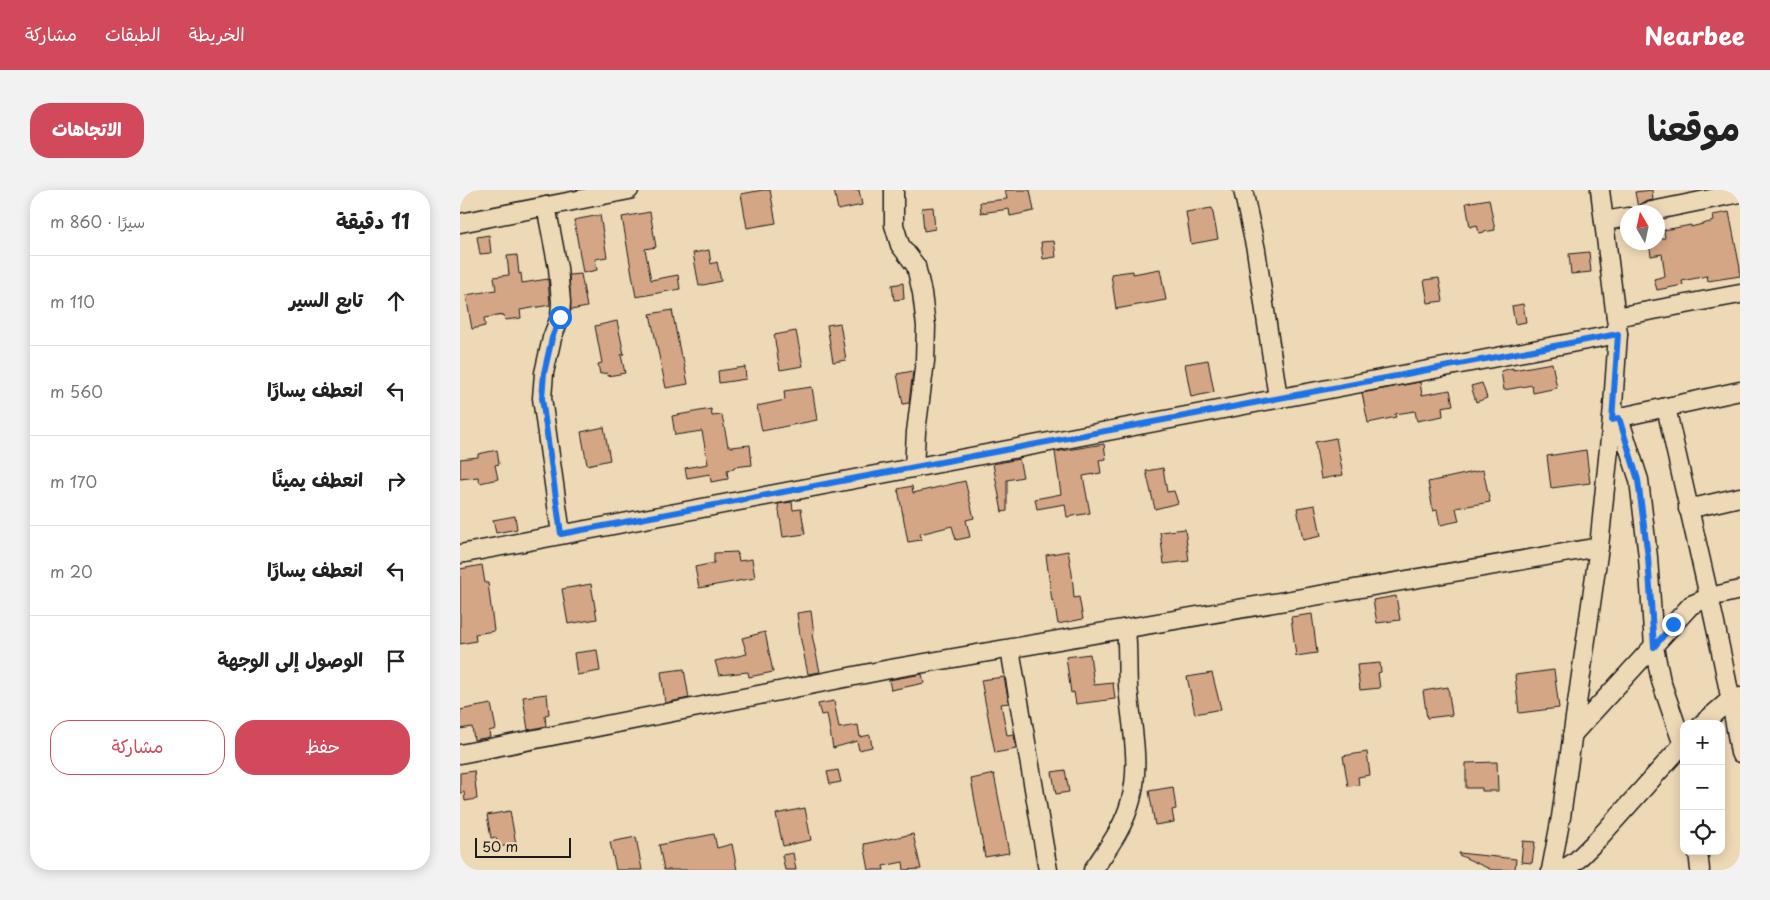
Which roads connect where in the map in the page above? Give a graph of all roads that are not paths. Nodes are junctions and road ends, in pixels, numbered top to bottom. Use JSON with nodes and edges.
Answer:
{"nodes":[{"id":1,"x":629,"y":190,"type":"edge"},
{"id":2,"x":894,"y":190,"type":"edge"},
{"id":3,"x":1243,"y":190,"type":"edge"},
{"id":4,"x":1600,"y":190,"type":"edge"},
{"id":5,"x":1740,"y":192,"type":"edge"},
{"id":6,"x":1683,"y":197,"type":"edge"},
{"id":7,"x":1664,"y":205,"type":"edge"},
{"id":8,"x":546,"y":206,"type":"junction"},
{"id":9,"x":1620,"y":218,"type":"edge"},
{"id":10,"x":1604,"y":221,"type":"junction"},
{"id":11,"x":460,"y":223,"type":"edge"},
{"id":12,"x":1740,"y":294,"type":"edge"},
{"id":13,"x":1616,"y":325,"type":"junction"},
{"id":14,"x":1740,"y":390,"type":"edge"},
{"id":15,"x":1278,"y":398,"type":"junction"},
{"id":16,"x":1666,"y":407,"type":"junction"},
{"id":17,"x":1616,"y":419,"type":"junction"},
{"id":18,"x":914,"y":467,"type":"junction"},
{"id":19,"x":1740,"y":497,"type":"edge"},
{"id":20,"x":1688,"y":509,"type":"junction"},
{"id":21,"x":561,"y":534,"type":"junction"},
{"id":22,"x":1599,"y":547,"type":"junction"},
{"id":23,"x":460,"y":554,"type":"edge"},
{"id":24,"x":1740,"y":590,"type":"edge"},
{"id":25,"x":1710,"y":596,"type":"junction"},
{"id":26,"x":1126,"y":629,"type":"junction"},
{"id":27,"x":1654,"y":647,"type":"junction"},
{"id":28,"x":1010,"y":649,"type":"junction"},
{"id":29,"x":1736,"y":698,"type":"edge"},
{"id":30,"x":1707,"y":720,"type":"edge"},
{"id":31,"x":1572,"y":735,"type":"junction"},
{"id":32,"x":1680,"y":737,"type":"edge"},
{"id":33,"x":1680,"y":748,"type":"edge"},
{"id":34,"x":460,"y":754,"type":"edge"},
{"id":35,"x":1740,"y":754,"type":"edge"},
{"id":36,"x":1698,"y":855,"type":"edge"},
{"id":37,"x":1048,"y":870,"type":"edge"},
{"id":38,"x":1093,"y":870,"type":"edge"},
{"id":39,"x":1551,"y":870,"type":"edge"},
{"id":40,"x":1562,"y":870,"type":"edge"},
{"id":41,"x":1700,"y":870,"type":"edge"}],
"edges":[{"from":1,"to":8,"type":"street"},
{"from":2,"to":18,"type":"street"},
{"from":3,"to":15,"type":"street"},
{"from":4,"to":10,"type":"street"},
{"from":5,"to":6,"type":"street"},
{"from":6,"to":7,"type":"street"},
{"from":8,"to":11,"type":"street"},
{"from":8,"to":21,"type":"street"},
{"from":9,"to":10,"type":"street"},
{"from":10,"to":13,"type":"street"},
{"from":12,"to":13,"type":"street"},
{"from":13,"to":15,"type":"street"},
{"from":13,"to":17,"type":"street"},
{"from":14,"to":16,"type":"street"},
{"from":15,"to":18,"type":"street"},
{"from":16,"to":17,"type":"street"},
{"from":16,"to":20,"type":"street"},
{"from":17,"to":22,"type":"street"},
{"from":17,"to":27,"type":"street"},
{"from":18,"to":21,"type":"street"},
{"from":19,"to":20,"type":"street"},
{"from":20,"to":25,"type":"street"},
{"from":21,"to":23,"type":"street"},
{"from":22,"to":26,"type":"street"},
{"from":22,"to":31,"type":"street"},
{"from":24,"to":25,"type":"street"},
{"from":25,"to":27,"type":"street"},
{"from":25,"to":29,"type":"street"},
{"from":26,"to":28,"type":"street"},
{"from":26,"to":38,"type":"street"},
{"from":27,"to":31,"type":"street"},
{"from":27,"to":32,"type":"street"},
{"from":28,"to":34,"type":"street"},
{"from":28,"to":37,"type":"street"},
{"from":29,"to":30,"type":"street"},
{"from":29,"to":35,"type":"street"},
{"from":31,"to":39,"type":"street"},
{"from":33,"to":40,"type":"street"},
{"from":36,"to":41,"type":"street"}]}
